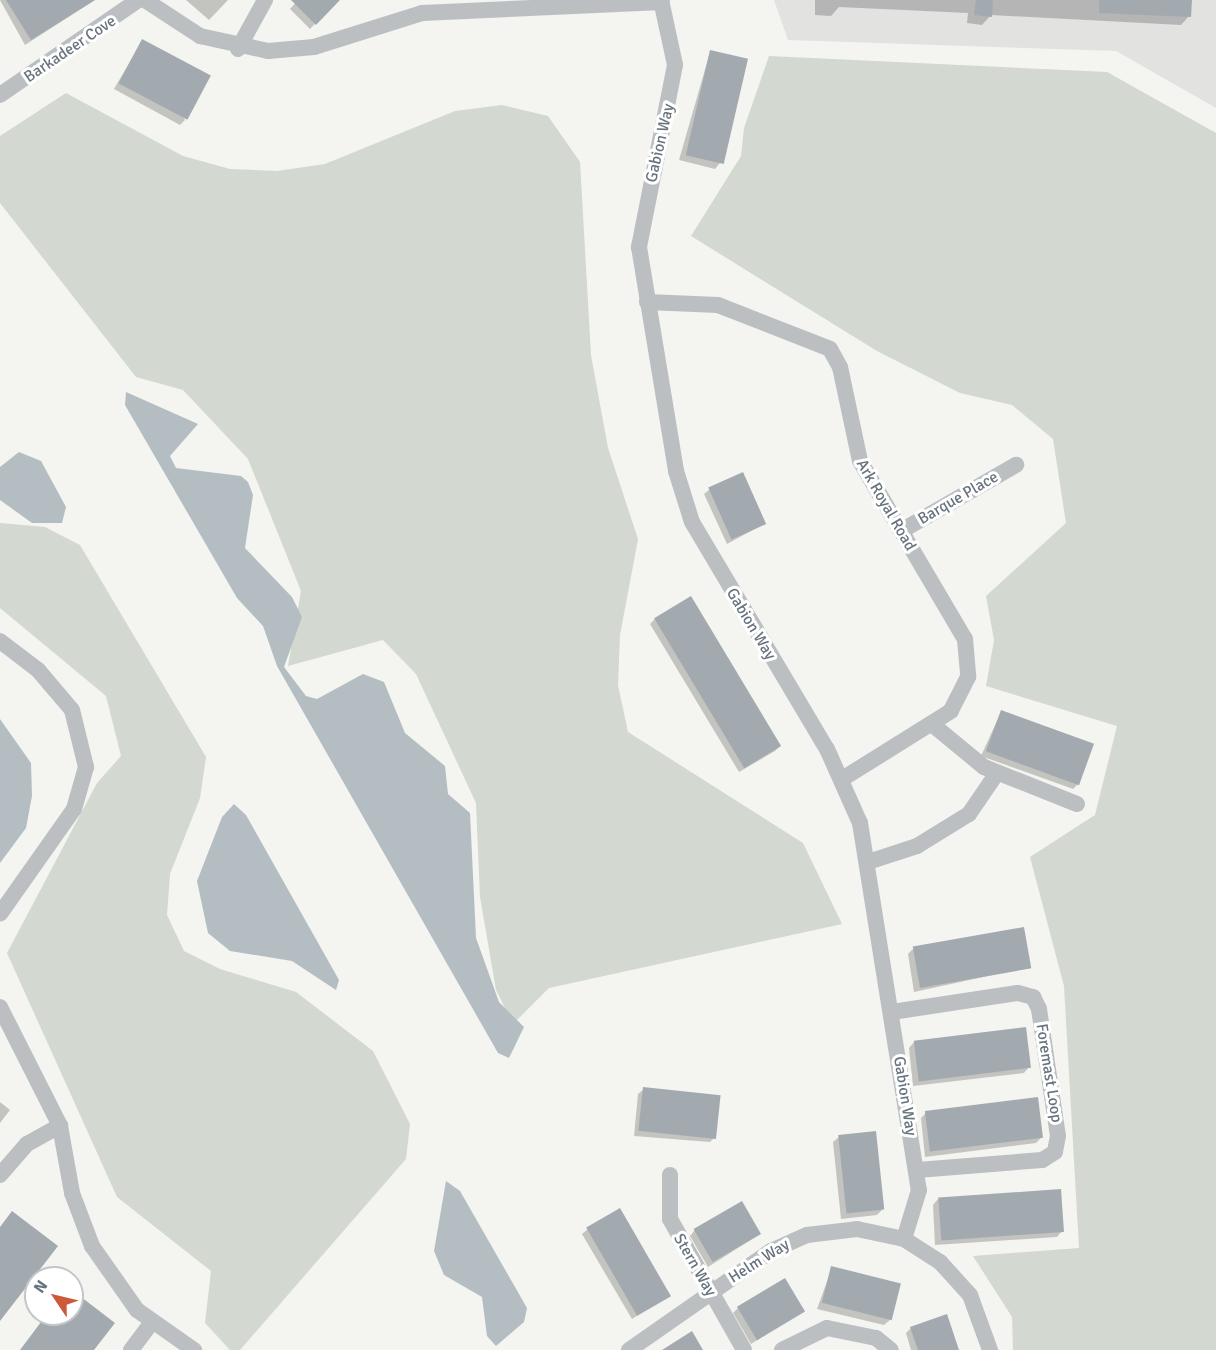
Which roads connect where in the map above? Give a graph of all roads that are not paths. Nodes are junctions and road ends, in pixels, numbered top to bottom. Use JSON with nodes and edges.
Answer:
{"nodes":[{"id":1,"x":138,"y":0,"type":"edge"},
{"id":2,"x":145,"y":0,"type":"edge"},
{"id":3,"x":265,"y":0,"type":"edge"},
{"id":4,"x":662,"y":1,"type":"edge"},
{"id":5,"x":554,"y":4,"type":"edge"},
{"id":6,"x":422,"y":7,"type":"edge"},
{"id":7,"x":238,"y":49,"type":"junction"},
{"id":8,"x":0,"y":95,"type":"edge"},
{"id":9,"x":647,"y":302,"type":"junction"},
{"id":10,"x":1016,"y":465,"type":"dead end"},
{"id":11,"x":901,"y":531,"type":"junction"},
{"id":12,"x":0,"y":641,"type":"edge"},
{"id":13,"x":933,"y":725,"type":"junction"},
{"id":14,"x":997,"y":773,"type":"junction"},
{"id":15,"x":842,"y":778,"type":"junction"},
{"id":16,"x":1077,"y":804,"type":"dead end"},
{"id":17,"x":868,"y":862,"type":"junction"},
{"id":18,"x":0,"y":914,"type":"edge"},
{"id":19,"x":0,"y":1007,"type":"edge"},
{"id":20,"x":892,"y":1012,"type":"junction"},
{"id":21,"x":60,"y":1126,"type":"junction"},
{"id":22,"x":917,"y":1170,"type":"junction"},
{"id":23,"x":0,"y":1175,"type":"edge"},
{"id":24,"x":670,"y":1175,"type":"dead end"},
{"id":25,"x":904,"y":1239,"type":"junction"},
{"id":26,"x":711,"y":1292,"type":"junction"},
{"id":27,"x":152,"y":1322,"type":"junction"},
{"id":28,"x":131,"y":1350,"type":"edge"},
{"id":29,"x":194,"y":1350,"type":"edge"},
{"id":30,"x":629,"y":1350,"type":"edge"},
{"id":31,"x":744,"y":1350,"type":"edge"},
{"id":32,"x":782,"y":1350,"type":"edge"},
{"id":33,"x":891,"y":1350,"type":"edge"},
{"id":34,"x":990,"y":1350,"type":"edge"}],
"edges":[{"from":1,"to":8,"type":"street","name":"Barkadeer Cove"},
{"from":2,"to":7,"type":"street"},
{"from":3,"to":7,"type":"street"},
{"from":4,"to":5,"type":"street"},
{"from":4,"to":9,"type":"street","name":"Gabion Way"},
{"from":5,"to":6,"type":"street"},
{"from":6,"to":7,"type":"street"},
{"from":9,"to":11,"type":"street","name":"Ark Royal Road"},
{"from":9,"to":15,"type":"street","name":"Gabion Way"},
{"from":10,"to":11,"type":"street","name":"Barque Place"},
{"from":11,"to":13,"type":"street","name":"Ark Royal Road"},
{"from":12,"to":18,"type":"street"},
{"from":13,"to":14,"type":"street"},
{"from":13,"to":15,"type":"street","name":"Ark Royal Road"},
{"from":14,"to":16,"type":"street"},
{"from":14,"to":17,"type":"street"},
{"from":15,"to":17,"type":"street","name":"Gabion Way"},
{"from":17,"to":20,"type":"street","name":"Gabion Way"},
{"from":19,"to":21,"type":"street"},
{"from":20,"to":22,"type":"street","name":"Gabion Way"},
{"from":20,"to":22,"type":"street","name":"Foremast Loop"},
{"from":21,"to":23,"type":"street"},
{"from":21,"to":27,"type":"street"},
{"from":22,"to":25,"type":"street","name":"Gabion Way"},
{"from":24,"to":26,"type":"street","name":"Stern Way"},
{"from":25,"to":26,"type":"street","name":"Helm Way"},
{"from":25,"to":34,"type":"street","name":"Helm Way"},
{"from":26,"to":30,"type":"street","name":"Helm Way"},
{"from":26,"to":31,"type":"street","name":"Stern Way"},
{"from":27,"to":28,"type":"street"},
{"from":27,"to":29,"type":"street"},
{"from":32,"to":33,"type":"street"}]}
